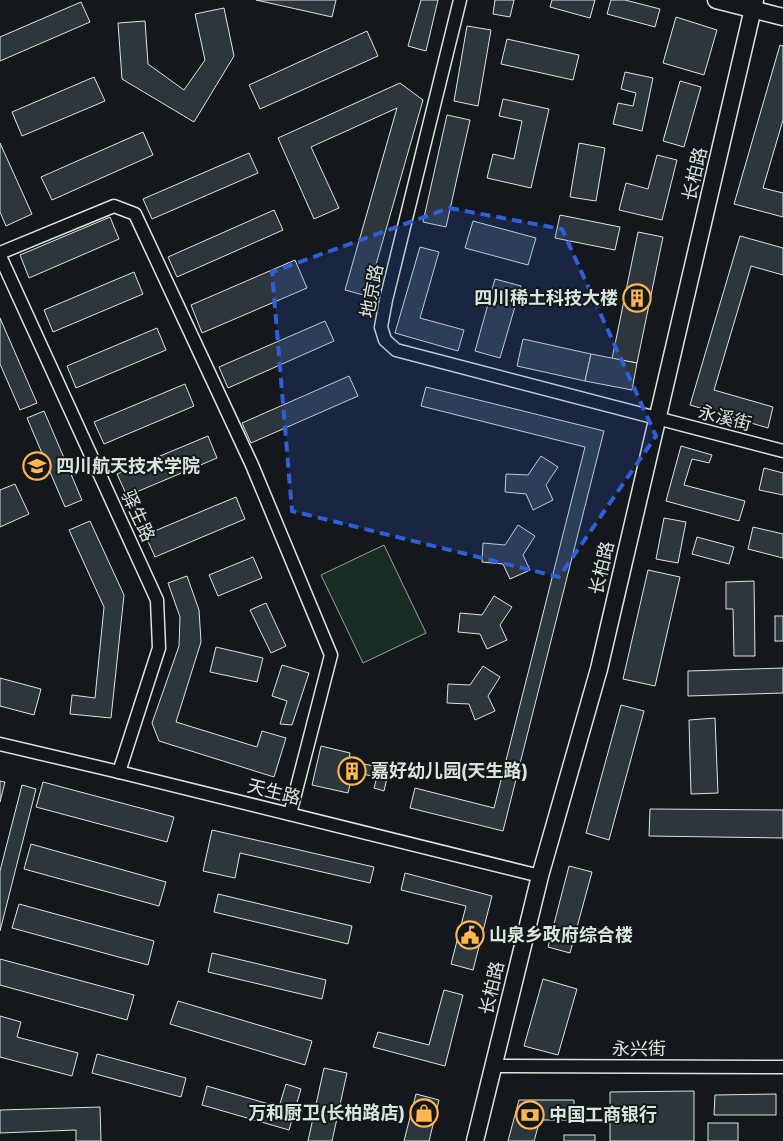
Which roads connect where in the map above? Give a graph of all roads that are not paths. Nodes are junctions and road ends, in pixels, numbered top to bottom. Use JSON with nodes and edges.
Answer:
{"nodes":[{"id":1,"x":460,"y":0,"type":"edge"},
{"id":2,"x":716,"y":0,"type":"edge"},
{"id":3,"x":754,"y":5,"type":"edge"},
{"id":4,"x":783,"y":17,"type":"edge"},
{"id":5,"x":0,"y":255,"type":"edge"},
{"id":6,"x":658,"y":420,"type":"junction"},
{"id":7,"x":783,"y":451,"type":"edge"},
{"id":8,"x":0,"y":744,"type":"edge"},
{"id":9,"x":119,"y":772,"type":"junction"},
{"id":10,"x":290,"y":814,"type":"junction"},
{"id":11,"x":540,"y":876,"type":"junction"},
{"id":12,"x":494,"y":1066,"type":"junction"},
{"id":13,"x":783,"y":1067,"type":"edge"},
{"id":14,"x":475,"y":1141,"type":"edge"}],
"edges":[{"from":1,"to":6,"type":"street","name":"地京路"},
{"from":2,"to":3,"type":"street"},
{"from":3,"to":4,"type":"street"},
{"from":3,"to":6,"type":"street","name":"长柏路"},
{"from":5,"to":9,"type":"street","name":"驿生路"},
{"from":5,"to":10,"type":"street"},
{"from":6,"to":7,"type":"street","name":"永溪街"},
{"from":6,"to":11,"type":"street","name":"长柏路"},
{"from":8,"to":9,"type":"street","name":"天生路"},
{"from":9,"to":10,"type":"street","name":"天生路"},
{"from":10,"to":11,"type":"street","name":"天生路"},
{"from":11,"to":12,"type":"street","name":"长柏路"},
{"from":12,"to":13,"type":"street","name":"永兴街"},
{"from":12,"to":14,"type":"street","name":"长柏路"}]}
